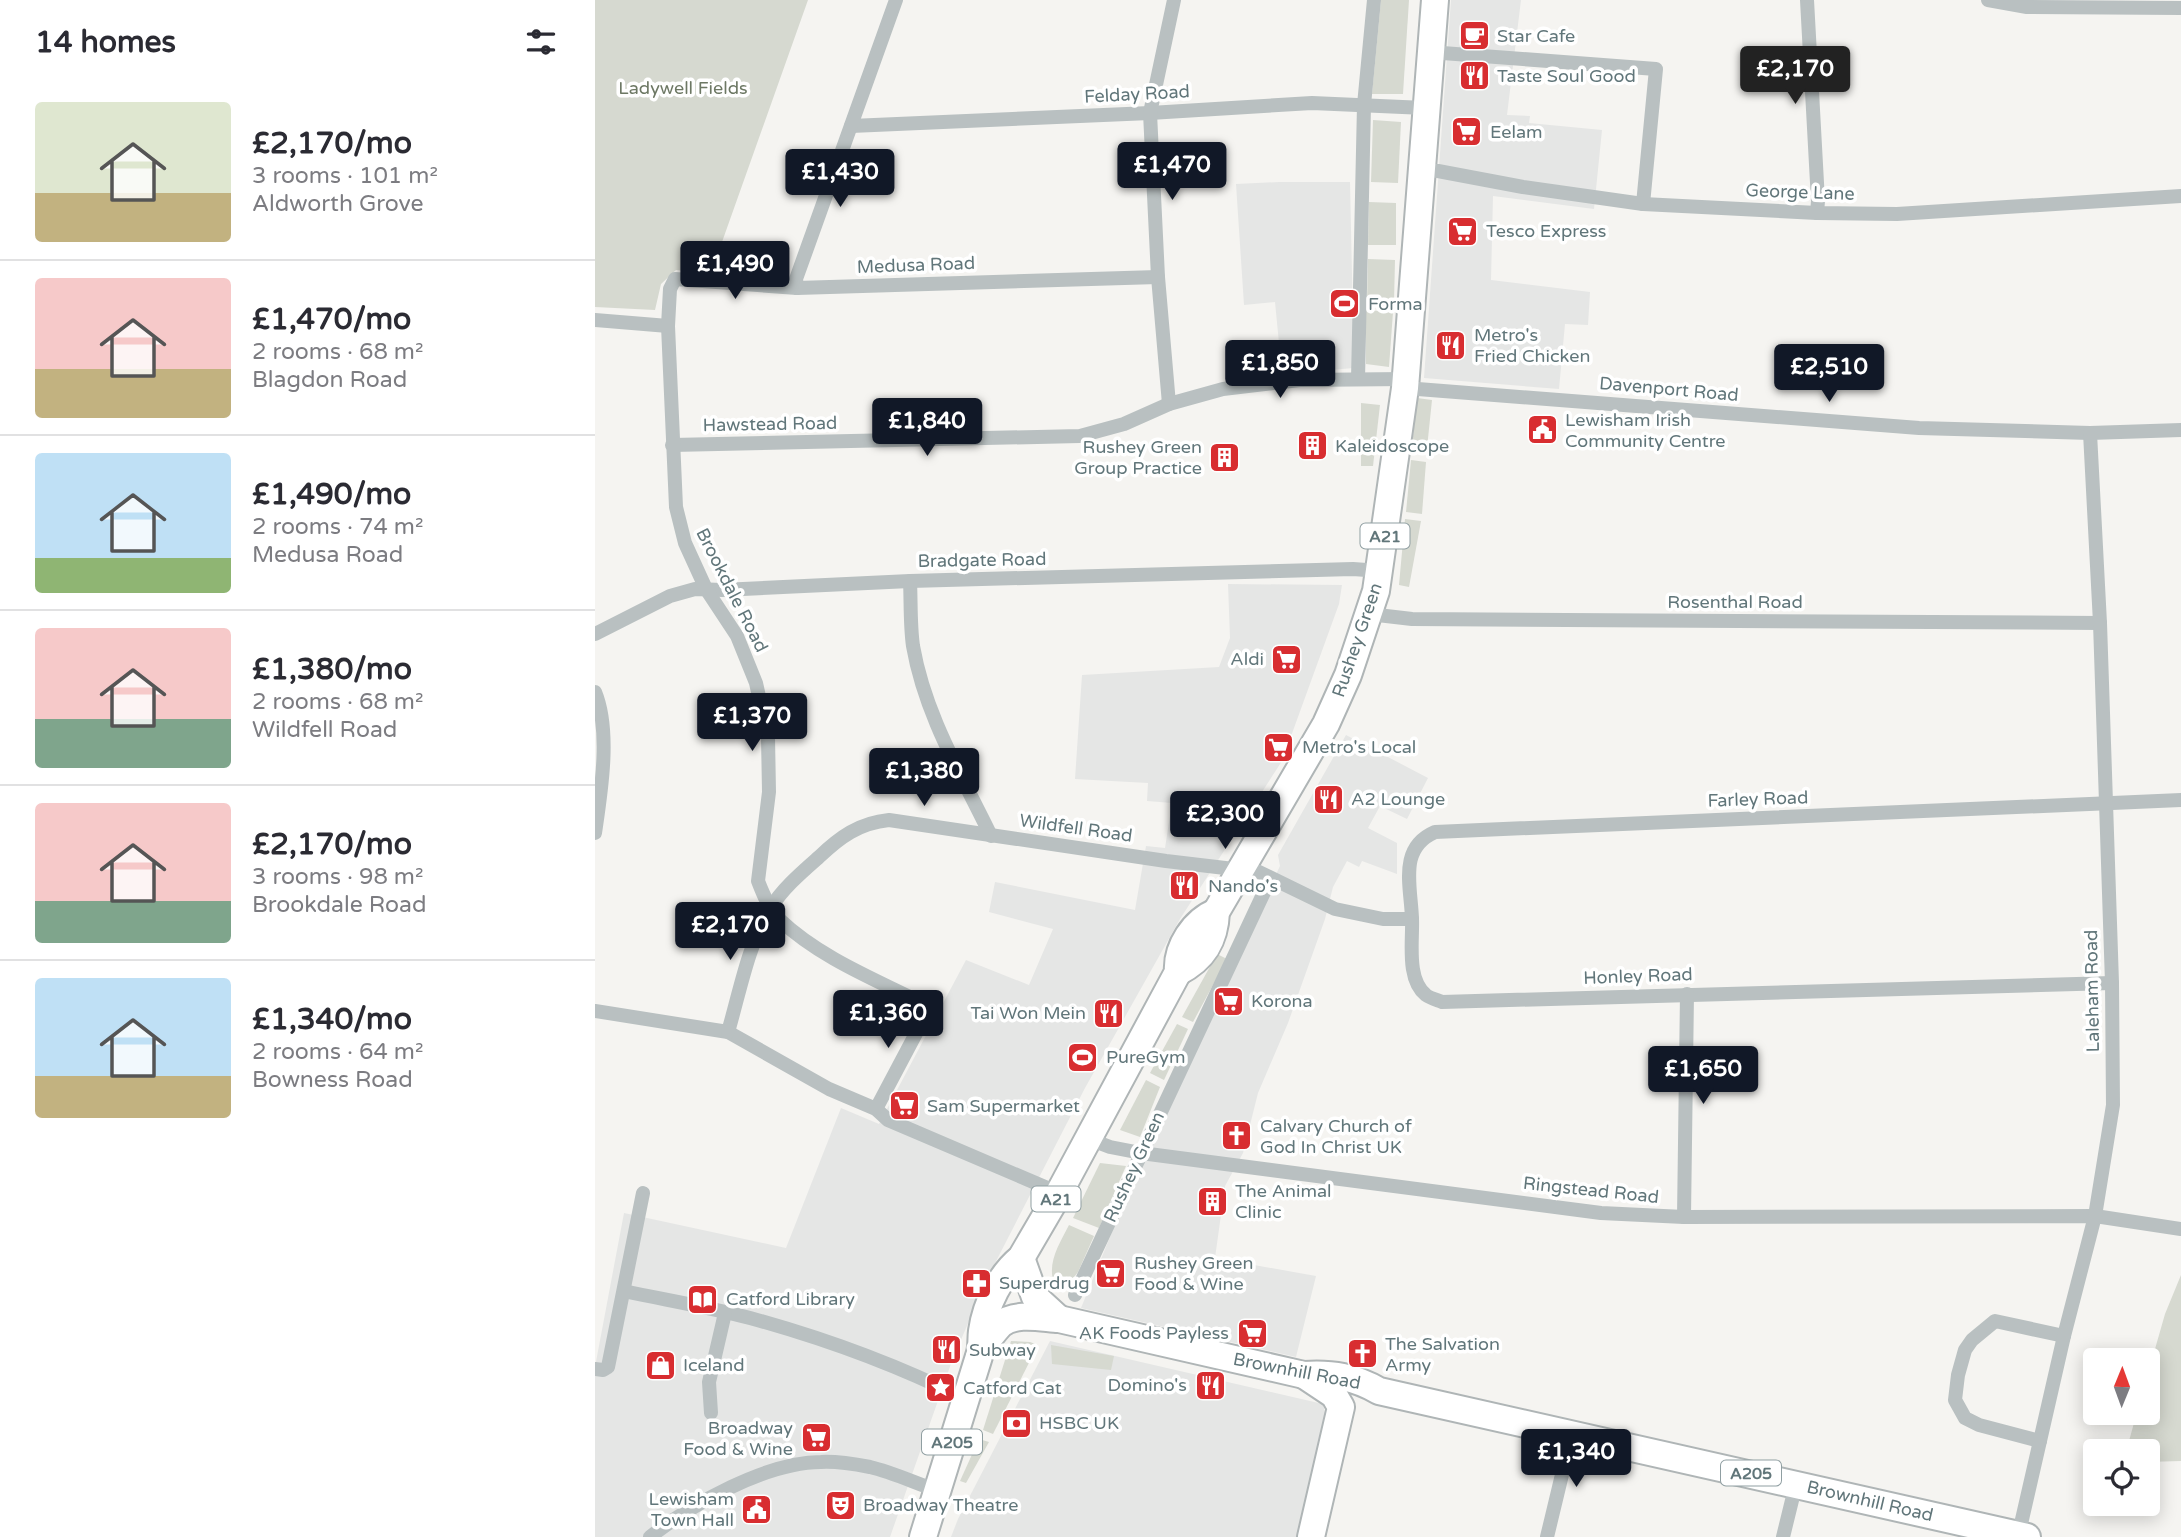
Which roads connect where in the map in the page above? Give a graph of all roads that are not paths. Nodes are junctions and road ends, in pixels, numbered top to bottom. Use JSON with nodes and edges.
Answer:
{"nodes":[{"id":1,"x":896,"y":0,"type":"edge"},
{"id":2,"x":1174,"y":0,"type":"edge"},
{"id":3,"x":1374,"y":0,"type":"edge"},
{"id":4,"x":1435,"y":0,"type":"edge"},
{"id":5,"x":1807,"y":0,"type":"edge"},
{"id":6,"x":1988,"y":0,"type":"edge"},
{"id":7,"x":2181,"y":8,"type":"edge"},
{"id":8,"x":1429,"y":52,"type":"junction"},
{"id":9,"x":1364,"y":105,"type":"junction"},
{"id":10,"x":1425,"y":108,"type":"junction"},
{"id":11,"x":1150,"y":113,"type":"junction"},
{"id":12,"x":851,"y":126,"type":"junction"},
{"id":13,"x":1421,"y":170,"type":"junction"},
{"id":14,"x":2181,"y":196,"type":"edge"},
{"id":15,"x":1643,"y":204,"type":"junction"},
{"id":16,"x":1817,"y":213,"type":"junction"},
{"id":17,"x":1159,"y":276,"type":"junction"},
{"id":18,"x":675,"y":279,"type":"joint"},
{"id":19,"x":797,"y":288,"type":"junction"},
{"id":20,"x":595,"y":320,"type":"edge"},
{"id":21,"x":668,"y":326,"type":"junction"},
{"id":22,"x":1358,"y":379,"type":"junction"},
{"id":23,"x":1406,"y":383,"type":"junction"},
{"id":24,"x":1169,"y":404,"type":"junction"},
{"id":25,"x":2181,"y":430,"type":"edge"},
{"id":26,"x":2090,"y":433,"type":"junction"},
{"id":27,"x":672,"y":445,"type":"junction"},
{"id":28,"x":1380,"y":571,"type":"junction"},
{"id":29,"x":910,"y":581,"type":"junction"},
{"id":30,"x":706,"y":589,"type":"junction"},
{"id":31,"x":1369,"y":614,"type":"junction"},
{"id":32,"x":2100,"y":623,"type":"junction"},
{"id":33,"x":595,"y":634,"type":"edge"},
{"id":34,"x":595,"y":692,"type":"edge"},
{"id":35,"x":2181,"y":800,"type":"edge"},
{"id":36,"x":2105,"y":804,"type":"junction"},
{"id":37,"x":595,"y":833,"type":"edge"},
{"id":38,"x":991,"y":836,"type":"junction"},
{"id":39,"x":1241,"y":871,"type":"junction"},
{"id":40,"x":1266,"y":888,"type":"dead end"},
{"id":41,"x":771,"y":908,"type":"junction"},
{"id":42,"x":1412,"y":919,"type":"junction"},
{"id":43,"x":2112,"y":983,"type":"junction"},
{"id":44,"x":1687,"y":994,"type":"junction"},
{"id":45,"x":595,"y":1011,"type":"edge"},
{"id":46,"x":728,"y":1032,"type":"junction"},
{"id":47,"x":876,"y":1110,"type":"junction"},
{"id":48,"x":1089,"y":1139,"type":"junction"},
{"id":49,"x":1140,"y":1153,"type":"junction"},
{"id":50,"x":1059,"y":1192,"type":"junction"},
{"id":51,"x":643,"y":1193,"type":"dead end"},
{"id":52,"x":2095,"y":1216,"type":"junction"},
{"id":53,"x":1684,"y":1217,"type":"junction"},
{"id":54,"x":2181,"y":1229,"type":"edge"},
{"id":55,"x":1021,"y":1258,"type":"junction"},
{"id":56,"x":624,"y":1291,"type":"junction"},
{"id":57,"x":1075,"y":1295,"type":"dead end"},
{"id":58,"x":725,"y":1313,"type":"junction"},
{"id":59,"x":1059,"y":1319,"type":"junction"},
{"id":60,"x":2064,"y":1336,"type":"junction"},
{"id":61,"x":982,"y":1347,"type":"junction"},
{"id":62,"x":595,"y":1369,"type":"edge"},
{"id":63,"x":1304,"y":1375,"type":"junction"},
{"id":64,"x":1379,"y":1391,"type":"junction"},
{"id":65,"x":965,"y":1399,"type":"junction"},
{"id":66,"x":1341,"y":1407,"type":"junction"},
{"id":67,"x":711,"y":1413,"type":"dead end"},
{"id":68,"x":1572,"y":1433,"type":"junction"},
{"id":69,"x":2041,"y":1441,"type":"junction"},
{"id":70,"x":1796,"y":1484,"type":"junction"},
{"id":71,"x":936,"y":1490,"type":"junction"},
{"id":72,"x":2021,"y":1536,"type":"edge"},
{"id":73,"x":650,"y":1537,"type":"edge"},
{"id":74,"x":923,"y":1537,"type":"edge"},
{"id":75,"x":1311,"y":1537,"type":"edge"},
{"id":76,"x":1547,"y":1537,"type":"edge"},
{"id":77,"x":1783,"y":1537,"type":"edge"}],
"edges":[{"from":1,"to":12,"type":"street"},
{"from":2,"to":11,"type":"street"},
{"from":3,"to":9,"type":"street"},
{"from":4,"to":8,"type":"highway","number":"A21"},
{"from":5,"to":16,"type":"street"},
{"from":6,"to":7,"type":"street"},
{"from":8,"to":10,"type":"highway","number":"A21"},
{"from":8,"to":15,"type":"street"},
{"from":9,"to":10,"type":"street","name":"Felday Road"},
{"from":9,"to":11,"type":"street","name":"Felday Road"},
{"from":9,"to":22,"type":"street"},
{"from":10,"to":13,"type":"highway","number":"A21"},
{"from":11,"to":12,"type":"street","name":"Felday Road"},
{"from":11,"to":17,"type":"street"},
{"from":12,"to":19,"type":"street"},
{"from":13,"to":15,"type":"street","name":"George Lane"},
{"from":13,"to":23,"type":"highway","name":"Rushey Green","number":"A21"},
{"from":14,"to":16,"type":"street","name":"George Lane"},
{"from":15,"to":16,"type":"street","name":"George Lane"},
{"from":17,"to":19,"type":"street","name":"Medusa Road"},
{"from":17,"to":24,"type":"street"},
{"from":18,"to":19,"type":"street","name":"Medusa Road"},
{"from":18,"to":21,"type":"street","name":"Brookdale Road"},
{"from":20,"to":21,"type":"street"},
{"from":21,"to":27,"type":"street","name":"Brookdale Road"},
{"from":22,"to":23,"type":"street","name":"Hawstead Road"},
{"from":22,"to":24,"type":"street","name":"Hawstead Road"},
{"from":23,"to":26,"type":"street","name":"Davenport Road"},
{"from":23,"to":28,"type":"highway","name":"Rushey Green","number":"A21"},
{"from":24,"to":27,"type":"street","name":"Hawstead Road"},
{"from":25,"to":26,"type":"street","name":"Davenport Road"},
{"from":26,"to":32,"type":"street","name":"Laleham Road"},
{"from":27,"to":30,"type":"street","name":"Brookdale Road"},
{"from":28,"to":29,"type":"street","name":"Bradgate Road"},
{"from":28,"to":31,"type":"highway","name":"Rushey Green","number":"A21"},
{"from":29,"to":30,"type":"street","name":"Bradgate Road"},
{"from":29,"to":38,"type":"street"},
{"from":30,"to":33,"type":"street","name":"Bradgate Road"},
{"from":30,"to":41,"type":"street","name":"Brookdale Road"},
{"from":31,"to":32,"type":"street","name":"Rosenthal Road"},
{"from":31,"to":39,"type":"highway","name":"Rushey Green","number":"A21"},
{"from":32,"to":36,"type":"street","name":"Laleham Road"},
{"from":34,"to":37,"type":"street"},
{"from":35,"to":36,"type":"street","name":"Farley Road"},
{"from":36,"to":42,"type":"street","name":"Farley Road"},
{"from":36,"to":43,"type":"street","name":"Laleham Road"},
{"from":38,"to":39,"type":"street","name":"Wildfell Road"},
{"from":38,"to":41,"type":"street","name":"Wildfell Road"},
{"from":39,"to":42,"type":"street"},
{"from":39,"to":48,"type":"highway","name":"Rushey Green","number":"A21"},
{"from":40,"to":49,"type":"street","name":"Rushey Green"},
{"from":41,"to":46,"type":"street"},
{"from":41,"to":47,"type":"street"},
{"from":42,"to":44,"type":"street","name":"Honley Road"},
{"from":43,"to":44,"type":"street","name":"Honley Road"},
{"from":43,"to":52,"type":"street","name":"Laleham Road"},
{"from":44,"to":53,"type":"street"},
{"from":45,"to":46,"type":"street"},
{"from":46,"to":47,"type":"street"},
{"from":47,"to":50,"type":"street"},
{"from":48,"to":49,"type":"street","name":"Ringstead Road"},
{"from":48,"to":50,"type":"highway","name":"Rushey Green","number":"A21"},
{"from":49,"to":53,"type":"street","name":"Ringstead Road"},
{"from":49,"to":57,"type":"street","name":"Rushey Green"},
{"from":50,"to":55,"type":"highway","name":"Rushey Green","number":"A21"},
{"from":51,"to":56,"type":"street"},
{"from":52,"to":53,"type":"street","name":"Ringstead Road"},
{"from":52,"to":54,"type":"street","name":"Ringstead Road"},
{"from":52,"to":60,"type":"street","name":"Laleham Road"},
{"from":55,"to":59,"type":"highway"},
{"from":55,"to":61,"type":"highway","name":"Rushey Green","number":"A21"},
{"from":56,"to":58,"type":"street"},
{"from":56,"to":62,"type":"street"},
{"from":58,"to":65,"type":"street"},
{"from":58,"to":67,"type":"street"},
{"from":59,"to":61,"type":"highway","name":"Brownhill Road","number":"A205"},
{"from":59,"to":63,"type":"highway","name":"Brownhill Road","number":"A205"},
{"from":60,"to":69,"type":"street","name":"Laleham Road"},
{"from":60,"to":69,"type":"street"},
{"from":61,"to":65,"type":"highway","name":"Rushey Green","number":"A205"},
{"from":63,"to":64,"type":"highway","name":"Brownhill Road","number":"A205"},
{"from":63,"to":66,"type":"highway","number":"A205"},
{"from":64,"to":66,"type":"highway"},
{"from":64,"to":68,"type":"highway","name":"Brownhill Road","number":"A205"},
{"from":65,"to":71,"type":"highway","name":"Rushey Green","number":"A205"},
{"from":66,"to":75,"type":"highway"},
{"from":68,"to":70,"type":"highway","name":"Brownhill Road","number":"A205"},
{"from":68,"to":76,"type":"street"},
{"from":69,"to":72,"type":"street","name":"Laleham Road"},
{"from":70,"to":72,"type":"highway","name":"Brownhill Road","number":"A205"},
{"from":70,"to":77,"type":"street"},
{"from":71,"to":73,"type":"street"},
{"from":71,"to":74,"type":"highway","name":"Rushey Green","number":"A205"}]}
